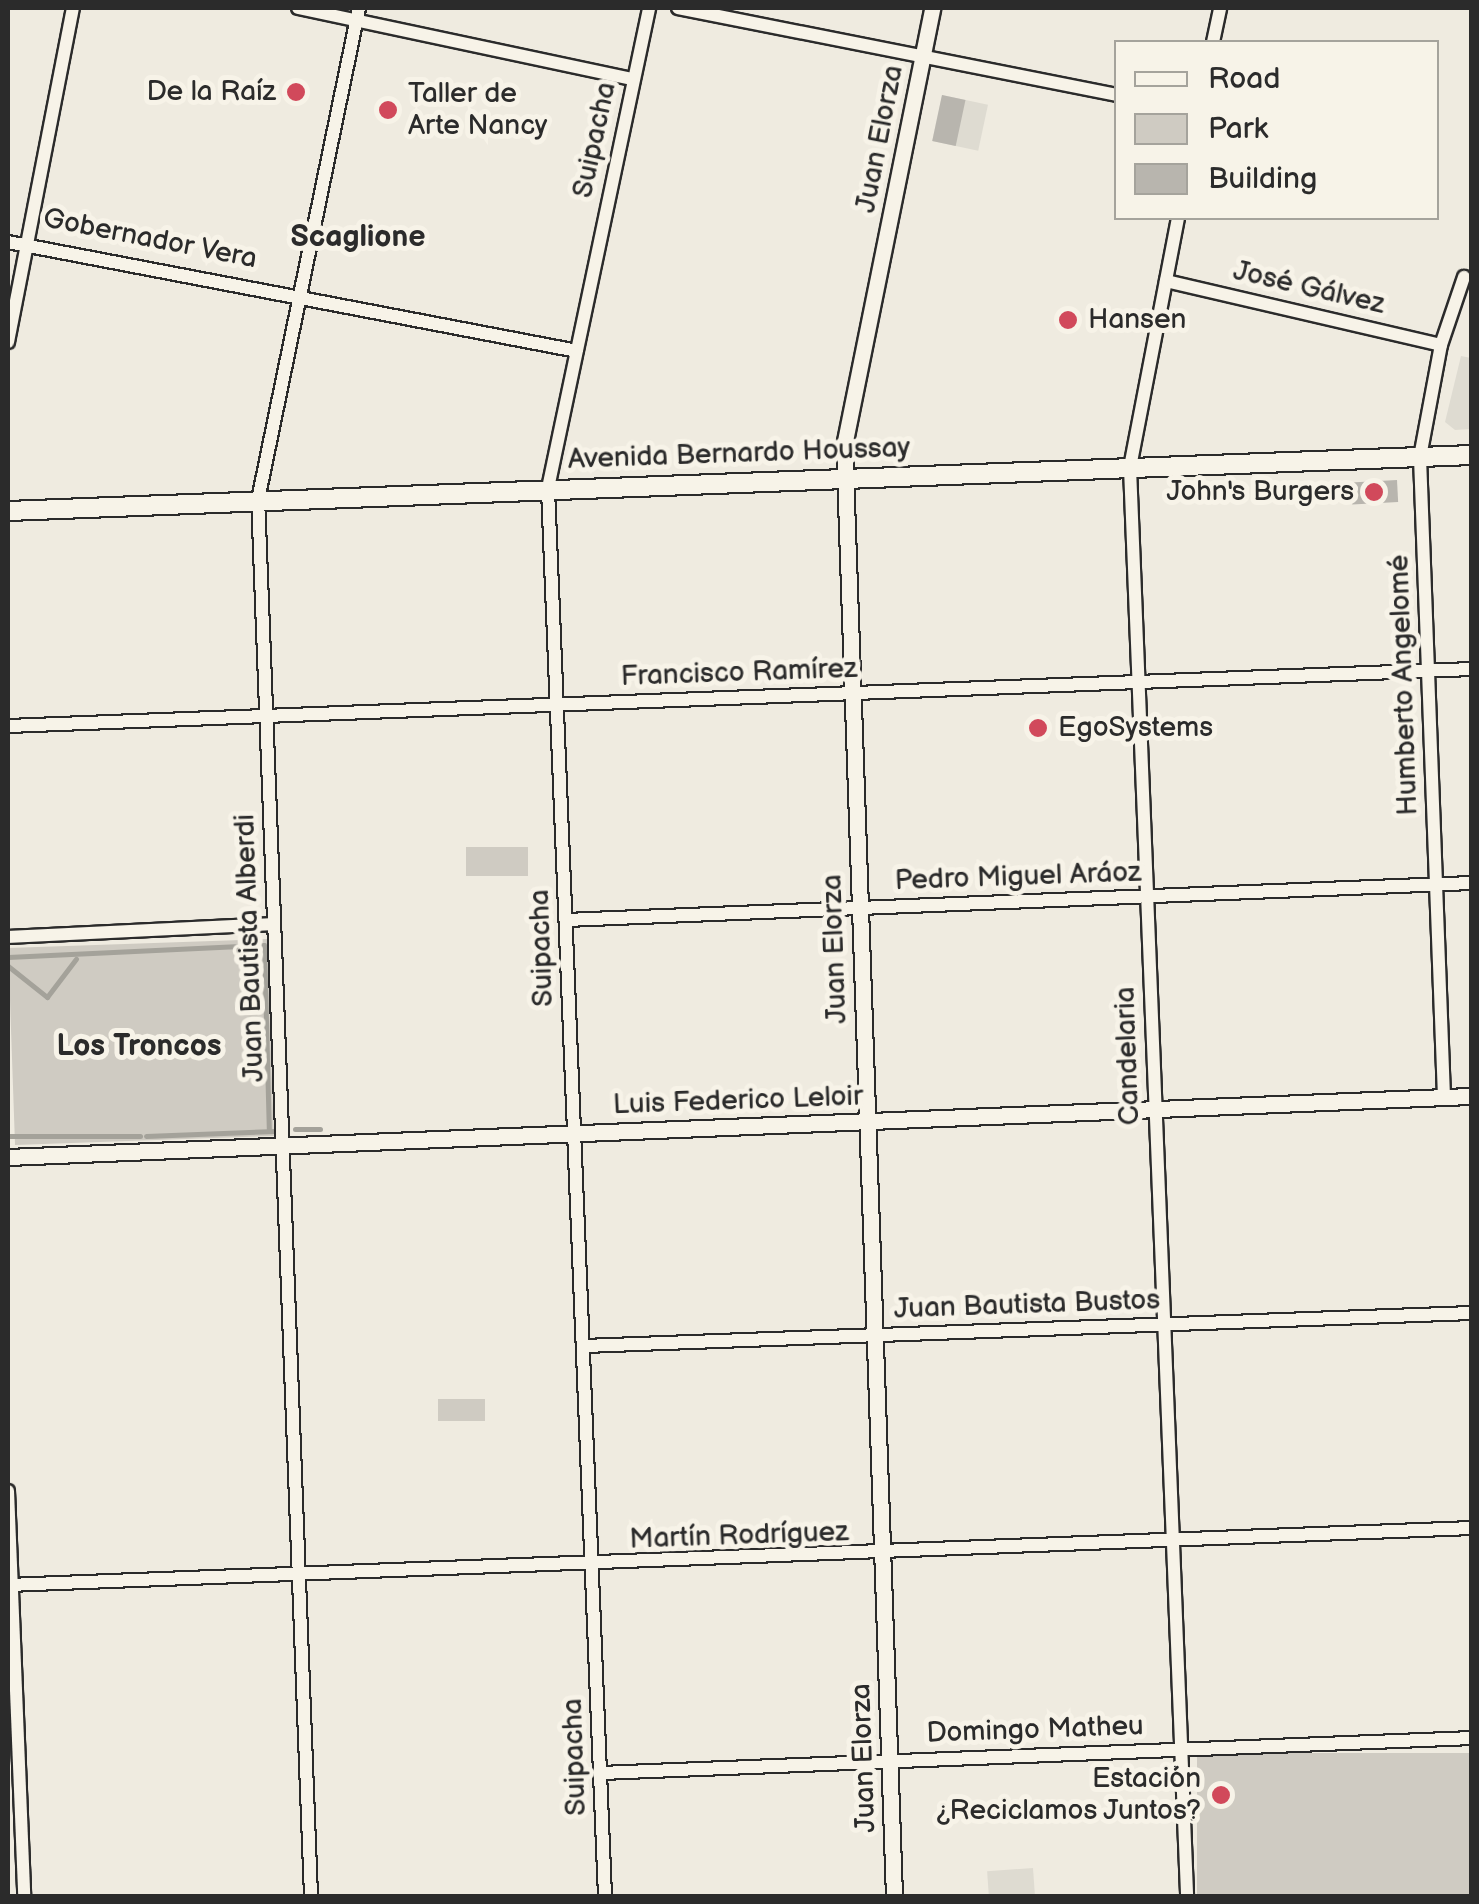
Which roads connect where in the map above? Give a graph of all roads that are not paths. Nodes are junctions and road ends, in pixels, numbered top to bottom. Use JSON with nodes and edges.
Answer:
{"nodes":[{"id":1,"x":73,"y":8,"type":"edge"},
{"id":2,"x":298,"y":8,"type":"edge"},
{"id":3,"x":648,"y":8,"type":"edge"},
{"id":4,"x":678,"y":8,"type":"edge"},
{"id":5,"x":932,"y":8,"type":"edge"},
{"id":6,"x":1220,"y":8,"type":"edge"},
{"id":7,"x":358,"y":14,"type":"edge"},
{"id":8,"x":1213,"y":40,"type":"edge"},
{"id":9,"x":922,"y":56,"type":"junction"},
{"id":10,"x":634,"y":79,"type":"junction"},
{"id":11,"x":1114,"y":95,"type":"edge"},
{"id":12,"x":1178,"y":220,"type":"edge"},
{"id":13,"x":28,"y":239,"type":"junction"},
{"id":14,"x":8,"y":242,"type":"edge"},
{"id":15,"x":1464,"y":278,"type":"dead end"},
{"id":16,"x":1166,"y":280,"type":"junction"},
{"id":17,"x":300,"y":294,"type":"junction"},
{"id":18,"x":8,"y":342,"type":"edge"},
{"id":19,"x":1440,"y":345,"type":"junction"},
{"id":20,"x":577,"y":350,"type":"junction"},
{"id":21,"x":1472,"y":455,"type":"edge"},
{"id":22,"x":1420,"y":457,"type":"junction"},
{"id":23,"x":1130,"y":468,"type":"junction"},
{"id":24,"x":844,"y":479,"type":"junction"},
{"id":25,"x":548,"y":488,"type":"junction"},
{"id":26,"x":258,"y":500,"type":"junction"},
{"id":27,"x":8,"y":511,"type":"edge"},
{"id":28,"x":1472,"y":669,"type":"edge"},
{"id":29,"x":1428,"y":671,"type":"junction"},
{"id":30,"x":1138,"y":682,"type":"junction"},
{"id":31,"x":852,"y":693,"type":"junction"},
{"id":32,"x":557,"y":705,"type":"junction"},
{"id":33,"x":266,"y":716,"type":"junction"},
{"id":34,"x":8,"y":726,"type":"edge"},
{"id":35,"x":1472,"y":884,"type":"edge"},
{"id":36,"x":1436,"y":885,"type":"junction"},
{"id":37,"x":1147,"y":897,"type":"junction"},
{"id":38,"x":859,"y":908,"type":"junction"},
{"id":39,"x":566,"y":920,"type":"junction"},
{"id":40,"x":274,"y":924,"type":"junction"},
{"id":41,"x":8,"y":937,"type":"edge"},
{"id":42,"x":1472,"y":1096,"type":"edge"},
{"id":43,"x":1444,"y":1097,"type":"junction"},
{"id":44,"x":1155,"y":1109,"type":"junction"},
{"id":45,"x":867,"y":1121,"type":"junction"},
{"id":46,"x":575,"y":1133,"type":"junction"},
{"id":47,"x":283,"y":1145,"type":"junction"},
{"id":48,"x":8,"y":1156,"type":"edge"},
{"id":49,"x":1472,"y":1313,"type":"edge"},
{"id":50,"x":1164,"y":1325,"type":"junction"},
{"id":51,"x":874,"y":1336,"type":"junction"},
{"id":52,"x":584,"y":1346,"type":"junction"},
{"id":53,"x":8,"y":1491,"type":"edge"},
{"id":54,"x":1472,"y":1528,"type":"edge"},
{"id":55,"x":1173,"y":1542,"type":"junction"},
{"id":56,"x":882,"y":1556,"type":"junction"},
{"id":57,"x":593,"y":1566,"type":"junction"},
{"id":58,"x":299,"y":1576,"type":"junction"},
{"id":59,"x":9,"y":1585,"type":"edge"},
{"id":60,"x":1472,"y":1738,"type":"edge"},
{"id":61,"x":1181,"y":1750,"type":"junction"},
{"id":62,"x":890,"y":1761,"type":"junction"},
{"id":63,"x":601,"y":1773,"type":"junction"},
{"id":64,"x":24,"y":1896,"type":"edge"},
{"id":65,"x":311,"y":1896,"type":"edge"},
{"id":66,"x":605,"y":1896,"type":"edge"},
{"id":67,"x":894,"y":1896,"type":"edge"},
{"id":68,"x":1187,"y":1896,"type":"edge"}],
"edges":[{"from":1,"to":13,"type":"street"},
{"from":2,"to":7,"type":"street"},
{"from":3,"to":10,"type":"street","name":"Suipacha"},
{"from":4,"to":9,"type":"street"},
{"from":5,"to":9,"type":"street","name":"Juan Elorza"},
{"from":6,"to":8,"type":"street"},
{"from":7,"to":10,"type":"street"},
{"from":7,"to":17,"type":"street","name":"Juan Bautista Alberdi"},
{"from":9,"to":11,"type":"street"},
{"from":9,"to":24,"type":"street","name":"Juan Elorza"},
{"from":10,"to":20,"type":"street","name":"Suipacha"},
{"from":12,"to":16,"type":"street","name":"Candelaria"},
{"from":13,"to":14,"type":"street","name":"Gobernador Vera"},
{"from":13,"to":17,"type":"street","name":"Gobernador Vera"},
{"from":13,"to":18,"type":"street"},
{"from":15,"to":19,"type":"street","name":"Humberto Angelomé"},
{"from":16,"to":19,"type":"street","name":"José Gálvez"},
{"from":16,"to":23,"type":"street","name":"Candelaria"},
{"from":17,"to":20,"type":"street","name":"Gobernador Vera"},
{"from":17,"to":26,"type":"street","name":"Juan Bautista Alberdi"},
{"from":19,"to":22,"type":"street","name":"Humberto Angelomé"},
{"from":20,"to":25,"type":"street","name":"Suipacha"},
{"from":21,"to":22,"type":"main road","name":"Avenida Bernardo Houssay"},
{"from":22,"to":23,"type":"main road","name":"Avenida Bernardo Houssay"},
{"from":22,"to":29,"type":"street","name":"Humberto Angelomé"},
{"from":23,"to":24,"type":"main road","name":"Avenida Bernardo Houssay"},
{"from":23,"to":30,"type":"street","name":"Candelaria"},
{"from":24,"to":25,"type":"main road","name":"Avenida Bernardo Houssay"},
{"from":24,"to":31,"type":"street","name":"Juan Elorza"},
{"from":25,"to":26,"type":"main road","name":"Avenida Bernardo Houssay"},
{"from":25,"to":32,"type":"street","name":"Suipacha"},
{"from":26,"to":27,"type":"main road","name":"Avenida Bernardo Houssay"},
{"from":26,"to":33,"type":"street","name":"Juan Bautista Alberdi"},
{"from":28,"to":29,"type":"street","name":"Francisco Ramírez"},
{"from":29,"to":30,"type":"street","name":"Francisco Ramírez"},
{"from":29,"to":36,"type":"street","name":"Humberto Angelomé"},
{"from":30,"to":31,"type":"street","name":"Francisco Ramírez"},
{"from":30,"to":37,"type":"street","name":"Candelaria"},
{"from":31,"to":32,"type":"street","name":"Francisco Ramírez"},
{"from":31,"to":38,"type":"street","name":"Juan Elorza"},
{"from":32,"to":33,"type":"street","name":"Francisco Ramírez"},
{"from":32,"to":39,"type":"street","name":"Suipacha"},
{"from":33,"to":34,"type":"street","name":"Francisco Ramírez"},
{"from":33,"to":40,"type":"street","name":"Juan Bautista Alberdi"},
{"from":35,"to":36,"type":"street","name":"Pedro Miguel Aráoz"},
{"from":36,"to":37,"type":"street","name":"Pedro Miguel Aráoz"},
{"from":36,"to":43,"type":"street","name":"Humberto Angelomé"},
{"from":37,"to":38,"type":"street","name":"Pedro Miguel Aráoz"},
{"from":37,"to":44,"type":"street","name":"Candelaria"},
{"from":38,"to":39,"type":"street","name":"Pedro Miguel Aráoz"},
{"from":38,"to":45,"type":"street","name":"Juan Elorza"},
{"from":39,"to":46,"type":"street","name":"Suipacha"},
{"from":40,"to":41,"type":"street"},
{"from":40,"to":47,"type":"street","name":"Juan Bautista Alberdi"},
{"from":42,"to":43,"type":"street","name":"Luis Federico Leloir"},
{"from":43,"to":44,"type":"street","name":"Luis Federico Leloir"},
{"from":44,"to":45,"type":"street","name":"Luis Federico Leloir"},
{"from":44,"to":50,"type":"street","name":"Candelaria"},
{"from":45,"to":46,"type":"street","name":"Luis Federico Leloir"},
{"from":45,"to":51,"type":"street","name":"Juan Elorza"},
{"from":46,"to":47,"type":"street","name":"Luis Federico Leloir"},
{"from":46,"to":52,"type":"street","name":"Suipacha"},
{"from":47,"to":48,"type":"street","name":"Luis Federico Leloir"},
{"from":47,"to":58,"type":"street","name":"Juan Bautista Alberdi"},
{"from":49,"to":50,"type":"street","name":"Juan Bautista Bustos"},
{"from":50,"to":51,"type":"street","name":"Juan Bautista Bustos"},
{"from":50,"to":55,"type":"street","name":"Candelaria"},
{"from":51,"to":52,"type":"street","name":"Juan Bautista Bustos"},
{"from":51,"to":56,"type":"street","name":"Juan Elorza"},
{"from":52,"to":57,"type":"street","name":"Suipacha"},
{"from":53,"to":59,"type":"street"},
{"from":54,"to":55,"type":"street","name":"Martín Rodríguez"},
{"from":55,"to":56,"type":"street","name":"Martín Rodríguez"},
{"from":55,"to":61,"type":"street","name":"Candelaria"},
{"from":56,"to":57,"type":"street","name":"Martín Rodríguez"},
{"from":56,"to":62,"type":"street","name":"Juan Elorza"},
{"from":57,"to":58,"type":"street","name":"Martín Rodríguez"},
{"from":57,"to":63,"type":"street","name":"Suipacha"},
{"from":58,"to":59,"type":"street","name":"Martín Rodríguez"},
{"from":58,"to":65,"type":"street","name":"Juan Bautista Alberdi"},
{"from":59,"to":64,"type":"street"},
{"from":60,"to":61,"type":"street","name":"Domingo Matheu"},
{"from":61,"to":62,"type":"street","name":"Domingo Matheu"},
{"from":61,"to":68,"type":"street","name":"Candelaria"},
{"from":62,"to":63,"type":"street","name":"Domingo Matheu"},
{"from":62,"to":67,"type":"street","name":"Juan Elorza"},
{"from":63,"to":66,"type":"street","name":"Suipacha"}]}
